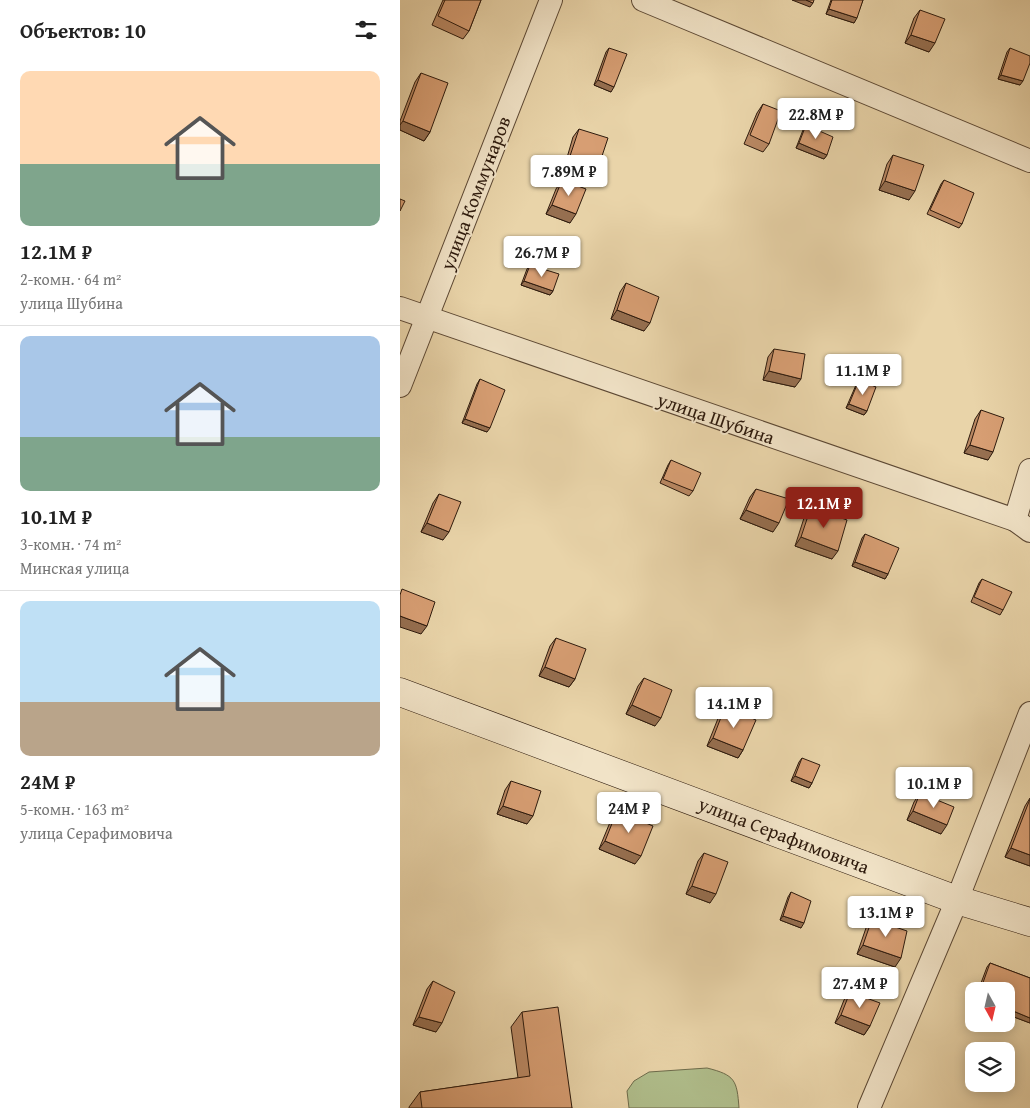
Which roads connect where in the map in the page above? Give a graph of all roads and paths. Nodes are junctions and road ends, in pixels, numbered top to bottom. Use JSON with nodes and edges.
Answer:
{"nodes":[{"id":1,"x":551,"y":0,"type":"edge"},
{"id":2,"x":643,"y":0,"type":"edge"},
{"id":3,"x":1030,"y":161,"type":"edge"},
{"id":4,"x":400,"y":308,"type":"edge"},
{"id":5,"x":426,"y":318,"type":"junction"},
{"id":6,"x":400,"y":386,"type":"edge"},
{"id":7,"x":1030,"y":470,"type":"edge"},
{"id":8,"x":1022,"y":526,"type":"edge"},
{"id":9,"x":400,"y":692,"type":"edge"},
{"id":10,"x":1030,"y":713,"type":"edge"},
{"id":11,"x":957,"y":900,"type":"junction"},
{"id":12,"x":1030,"y":922,"type":"edge"},
{"id":13,"x":869,"y":1108,"type":"edge"}],
"edges":[{"from":1,"to":5,"type":"street","name":"улица Коммунаров"},
{"from":2,"to":3,"type":"street"},
{"from":4,"to":5,"type":"street","name":"улица Шубина"},
{"from":5,"to":6,"type":"street","name":"улица Коммунаров"},
{"from":5,"to":8,"type":"street","name":"улица Шубина"},
{"from":7,"to":8,"type":"street"},
{"from":9,"to":11,"type":"street","name":"улица Серафимовича"},
{"from":10,"to":11,"type":"street"},
{"from":11,"to":12,"type":"street","name":"улица Серафимовича"},
{"from":11,"to":13,"type":"street"}]}
